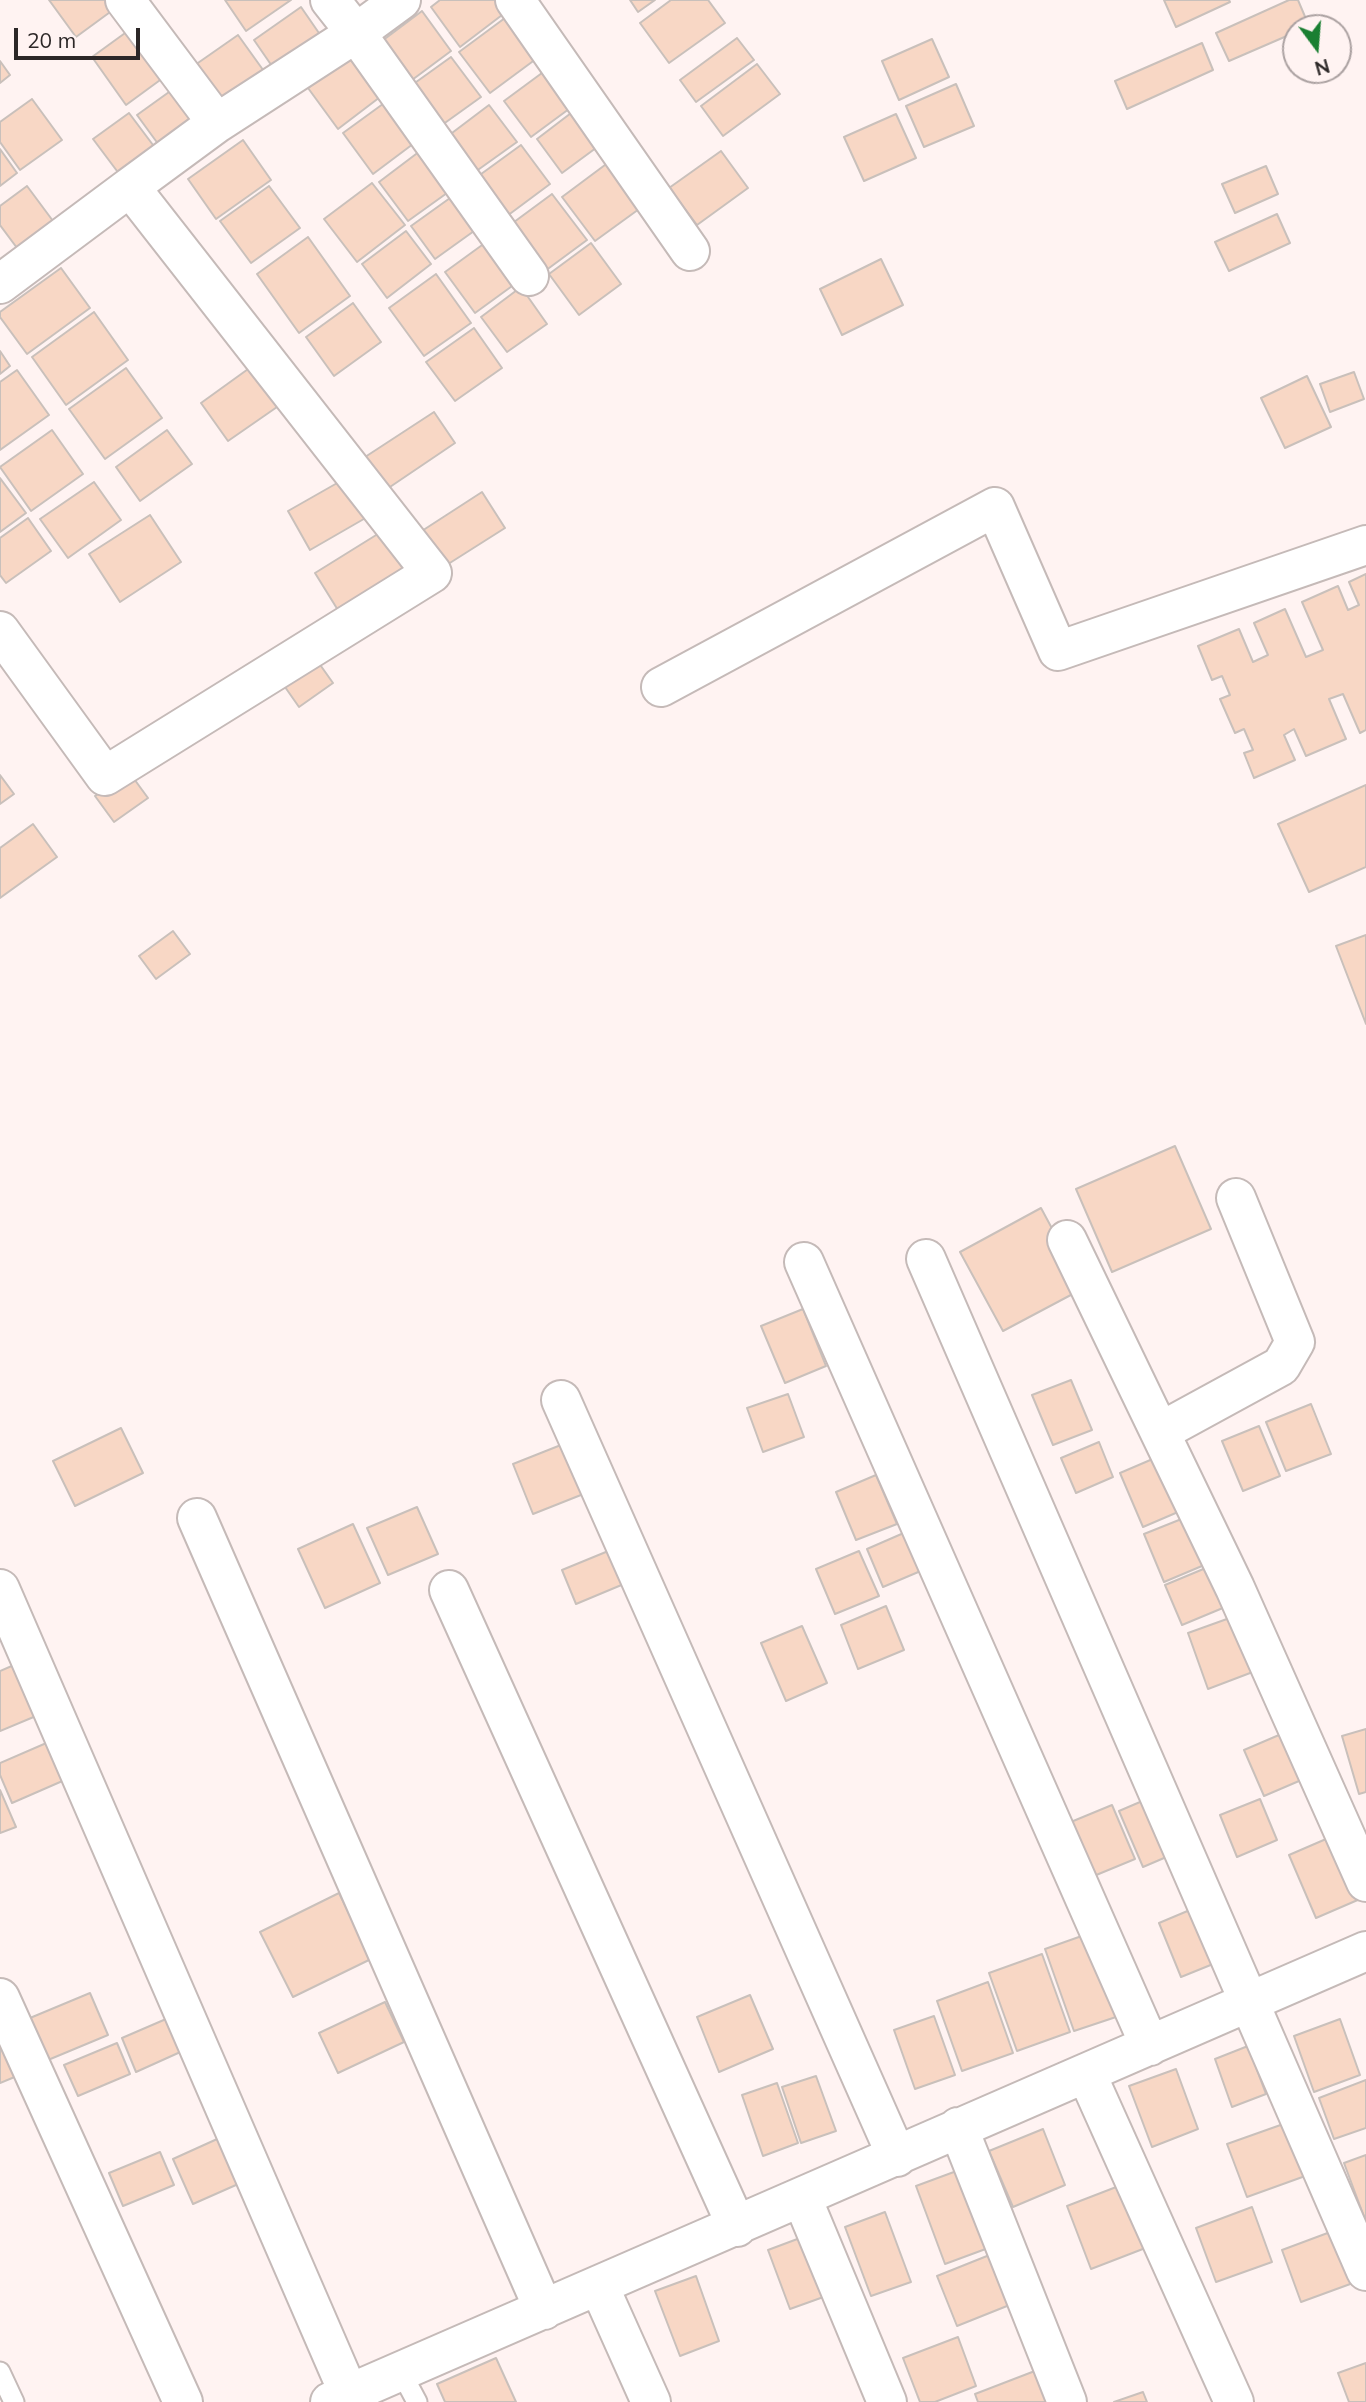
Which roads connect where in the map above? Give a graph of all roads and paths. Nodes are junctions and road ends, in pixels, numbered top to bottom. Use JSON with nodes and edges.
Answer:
{"nodes":[{"id":1,"x":125,"y":0,"type":"edge"},
{"id":2,"x":330,"y":0,"type":"edge"},
{"id":3,"x":401,"y":0,"type":"edge"},
{"id":4,"x":514,"y":0,"type":"edge"},
{"id":5,"x":356,"y":33,"type":"junction"},
{"id":6,"x":217,"y":123,"type":"junction"},
{"id":7,"x":130,"y":187,"type":"junction"},
{"id":8,"x":690,"y":251,"type":"dead end"},
{"id":9,"x":529,"y":276,"type":"dead end"},
{"id":10,"x":0,"y":284,"type":"edge"},
{"id":11,"x":1366,"y":545,"type":"edge"},
{"id":12,"x":0,"y":631,"type":"edge"},
{"id":13,"x":660,"y":687,"type":"dead end"},
{"id":14,"x":1236,"y":1198,"type":"dead end"},
{"id":15,"x":1067,"y":1240,"type":"dead end"},
{"id":16,"x":926,"y":1259,"type":"dead end"},
{"id":17,"x":804,"y":1262,"type":"dead end"},
{"id":18,"x":561,"y":1400,"type":"dead end"},
{"id":19,"x":1160,"y":1432,"type":"junction"},
{"id":20,"x":197,"y":1518,"type":"dead end"},
{"id":21,"x":0,"y":1590,"type":"edge"},
{"id":22,"x":449,"y":1590,"type":"dead end"},
{"id":23,"x":1366,"y":1882,"type":"edge"},
{"id":24,"x":1366,"y":1951,"type":"edge"},
{"id":25,"x":0,"y":1998,"type":"edge"},
{"id":26,"x":1249,"y":2002,"type":"junction"},
{"id":27,"x":1150,"y":2046,"type":"junction"},
{"id":28,"x":1087,"y":2075,"type":"junction"},
{"id":29,"x":958,"y":2127,"type":"junction"},
{"id":30,"x":897,"y":2157,"type":"junction"},
{"id":31,"x":802,"y":2199,"type":"junction"},
{"id":32,"x":737,"y":2227,"type":"junction"},
{"id":33,"x":1366,"y":2272,"type":"edge"},
{"id":34,"x":599,"y":2286,"type":"junction"},
{"id":35,"x":544,"y":2310,"type":"junction"},
{"id":36,"x":0,"y":2372,"type":"edge"},
{"id":37,"x":409,"y":2387,"type":"edge"},
{"id":38,"x":339,"y":2398,"type":"edge"},
{"id":39,"x":14,"y":2402,"type":"edge"},
{"id":40,"x":183,"y":2402,"type":"edge"},
{"id":41,"x":651,"y":2402,"type":"edge"},
{"id":42,"x":887,"y":2402,"type":"edge"},
{"id":43,"x":1068,"y":2402,"type":"edge"},
{"id":44,"x":1234,"y":2402,"type":"edge"}],
"edges":[{"from":1,"to":6,"type":"street"},
{"from":2,"to":5,"type":"street"},
{"from":3,"to":5,"type":"street"},
{"from":4,"to":8,"type":"street"},
{"from":5,"to":6,"type":"street"},
{"from":5,"to":9,"type":"street"},
{"from":6,"to":7,"type":"street"},
{"from":7,"to":10,"type":"street"},
{"from":7,"to":12,"type":"street"},
{"from":11,"to":13,"type":"street"},
{"from":14,"to":19,"type":"street"},
{"from":15,"to":19,"type":"street"},
{"from":16,"to":26,"type":"street"},
{"from":17,"to":27,"type":"street"},
{"from":18,"to":30,"type":"street"},
{"from":19,"to":23,"type":"street"},
{"from":20,"to":35,"type":"street"},
{"from":21,"to":38,"type":"street"},
{"from":22,"to":32,"type":"street"},
{"from":24,"to":26,"type":"street"},
{"from":25,"to":40,"type":"street"},
{"from":26,"to":27,"type":"street"},
{"from":26,"to":33,"type":"street"},
{"from":27,"to":28,"type":"street"},
{"from":28,"to":29,"type":"street"},
{"from":28,"to":44,"type":"street"},
{"from":29,"to":30,"type":"street"},
{"from":29,"to":43,"type":"street"},
{"from":30,"to":31,"type":"street"},
{"from":31,"to":32,"type":"street"},
{"from":31,"to":42,"type":"street"},
{"from":32,"to":34,"type":"street"},
{"from":34,"to":35,"type":"street"},
{"from":34,"to":41,"type":"street"},
{"from":35,"to":37,"type":"street"},
{"from":36,"to":39,"type":"lane"},
{"from":37,"to":38,"type":"street"}]}
